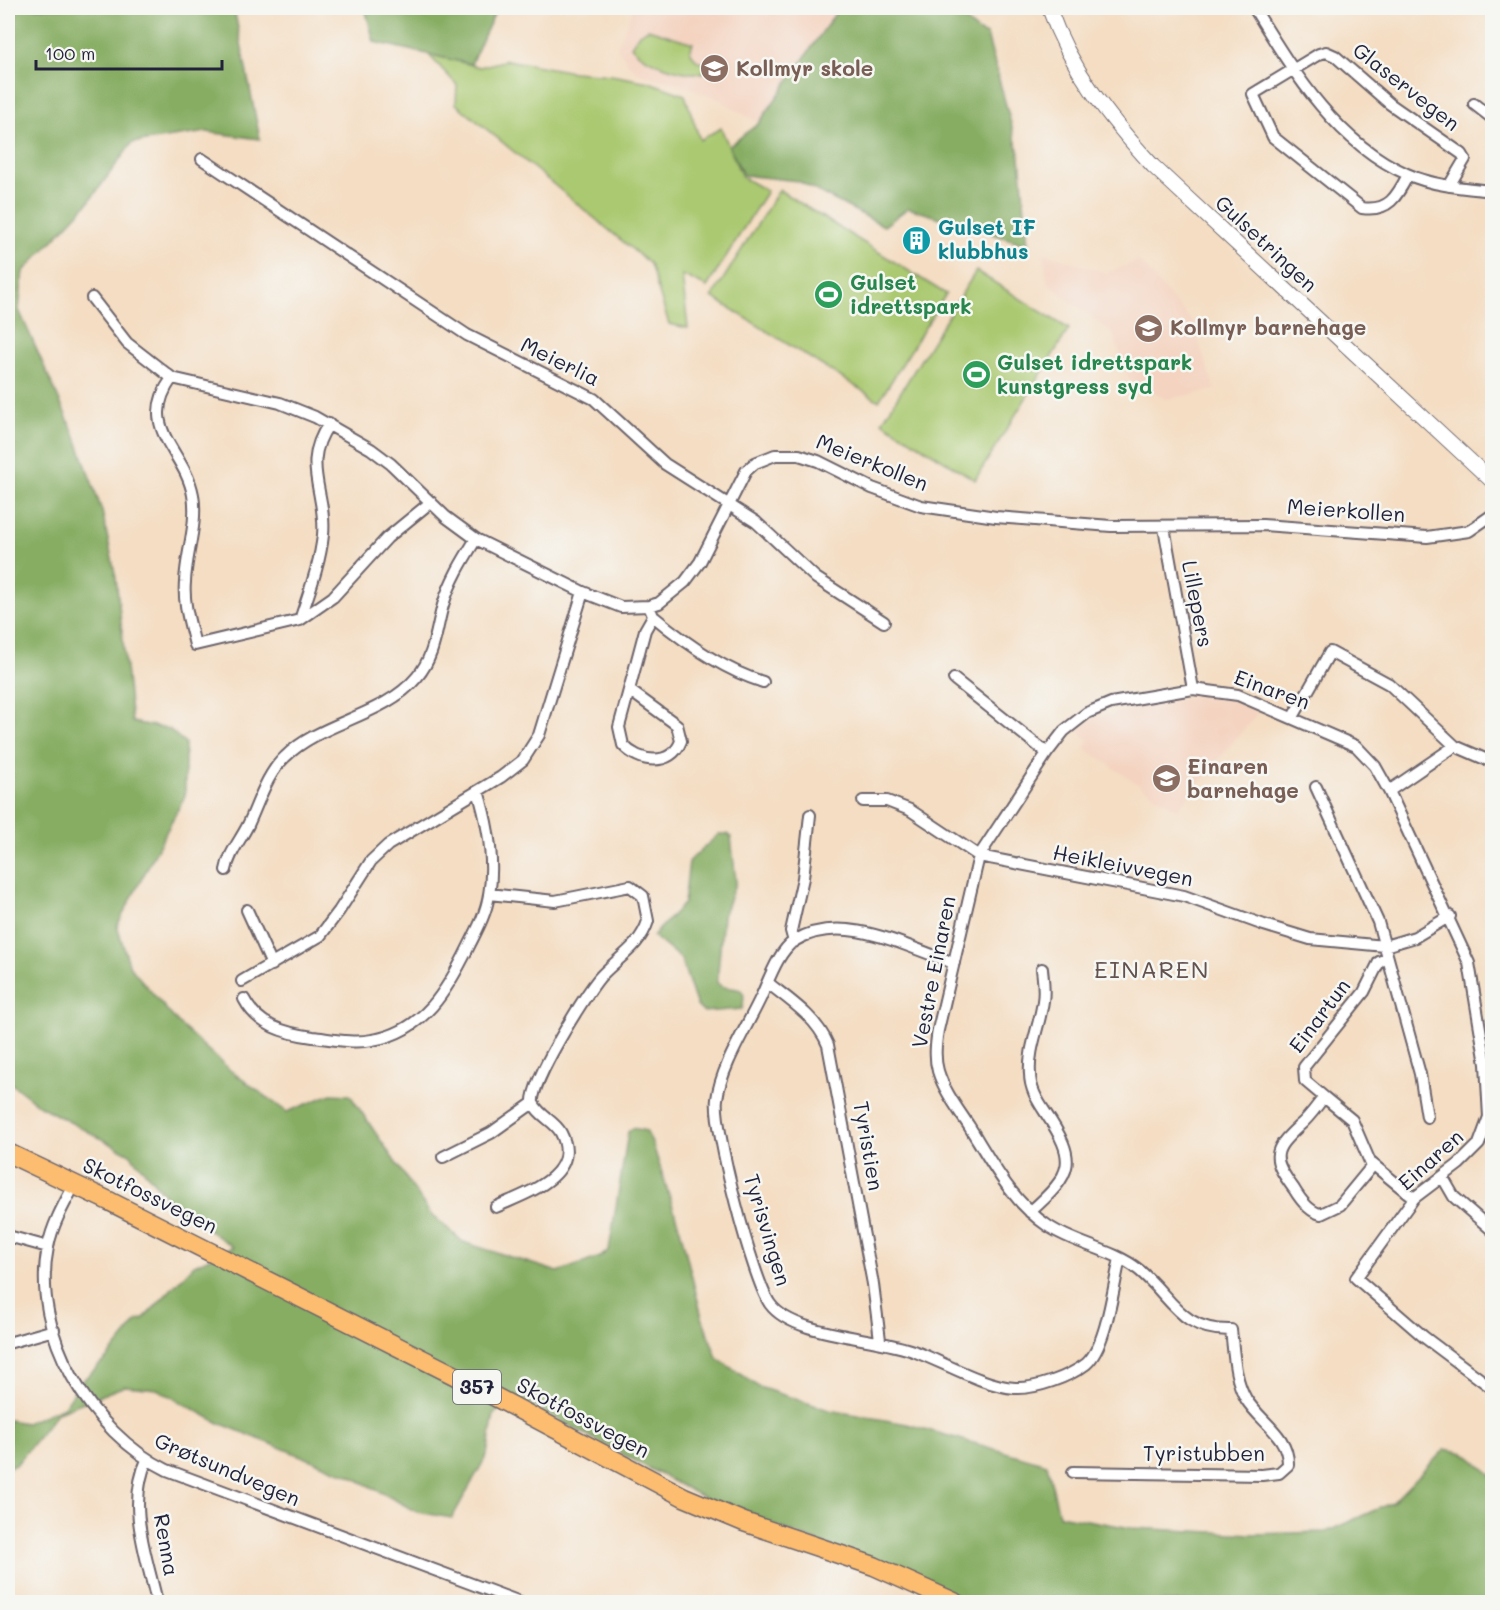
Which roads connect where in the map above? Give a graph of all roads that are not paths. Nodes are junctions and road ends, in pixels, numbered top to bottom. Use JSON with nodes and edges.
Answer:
{"nodes":[{"id":1,"x":1049,"y":8,"type":"edge"},
{"id":2,"x":1254,"y":8,"type":"edge"},
{"id":3,"x":1293,"y":69,"type":"junction"},
{"id":4,"x":1474,"y":104,"type":"dead end"},
{"id":5,"x":1492,"y":118,"type":"edge"},
{"id":6,"x":201,"y":159,"type":"dead end"},
{"id":7,"x":1408,"y":175,"type":"junction"},
{"id":8,"x":1449,"y":186,"type":"junction"},
{"id":9,"x":1492,"y":191,"type":"edge"},
{"id":10,"x":92,"y":298,"type":"dead end"},
{"id":11,"x":172,"y":378,"type":"junction"},
{"id":12,"x":329,"y":424,"type":"junction"},
{"id":13,"x":1492,"y":481,"type":"edge"},
{"id":14,"x":431,"y":502,"type":"junction"},
{"id":15,"x":727,"y":504,"type":"junction"},
{"id":16,"x":1492,"y":515,"type":"edge"},
{"id":17,"x":1164,"y":527,"type":"junction"},
{"id":18,"x":476,"y":539,"type":"junction"},
{"id":19,"x":583,"y":592,"type":"junction"},
{"id":20,"x":651,"y":611,"type":"junction"},
{"id":21,"x":300,"y":620,"type":"junction"},
{"id":22,"x":884,"y":622,"type":"dead end"},
{"id":23,"x":954,"y":679,"type":"dead end"},
{"id":24,"x":763,"y":682,"type":"dead end"},
{"id":25,"x":1193,"y":689,"type":"junction"},
{"id":26,"x":629,"y":690,"type":"junction"},
{"id":27,"x":1293,"y":717,"type":"junction"},
{"id":28,"x":1455,"y":746,"type":"junction"},
{"id":29,"x":1047,"y":753,"type":"junction"},
{"id":30,"x":1492,"y":762,"type":"edge"},
{"id":31,"x":1316,"y":787,"type":"dead end"},
{"id":32,"x":478,"y":791,"type":"junction"},
{"id":33,"x":1389,"y":791,"type":"junction"},
{"id":34,"x":863,"y":801,"type":"dead end"},
{"id":35,"x":810,"y":815,"type":"dead end"},
{"id":36,"x":979,"y":856,"type":"junction"},
{"id":37,"x":226,"y":870,"type":"dead end"},
{"id":38,"x":489,"y":894,"type":"junction"},
{"id":39,"x":247,"y":909,"type":"dead end"},
{"id":40,"x":1450,"y":916,"type":"junction"},
{"id":41,"x":794,"y":942,"type":"junction"},
{"id":42,"x":1385,"y":946,"type":"junction"},
{"id":43,"x":1388,"y":958,"type":"junction"},
{"id":44,"x":954,"y":963,"type":"junction"},
{"id":45,"x":272,"y":965,"type":"junction"},
{"id":46,"x":1042,"y":969,"type":"dead end"},
{"id":47,"x":242,"y":981,"type":"dead end"},
{"id":48,"x":768,"y":983,"type":"junction"},
{"id":49,"x":244,"y":999,"type":"dead end"},
{"id":50,"x":1490,"y":1088,"type":"edge"},
{"id":51,"x":1324,"y":1097,"type":"junction"},
{"id":52,"x":533,"y":1103,"type":"junction"},
{"id":53,"x":1426,"y":1117,"type":"dead end"},
{"id":54,"x":8,"y":1153,"type":"edge"},
{"id":55,"x":443,"y":1157,"type":"dead end"},
{"id":56,"x":1373,"y":1165,"type":"junction"},
{"id":57,"x":1443,"y":1178,"type":"junction"},
{"id":58,"x":75,"y":1184,"type":"junction"},
{"id":59,"x":1414,"y":1198,"type":"junction"},
{"id":60,"x":496,"y":1207,"type":"dead end"},
{"id":61,"x":1030,"y":1212,"type":"junction"},
{"id":62,"x":1492,"y":1230,"type":"edge"},
{"id":63,"x":8,"y":1236,"type":"edge"},
{"id":64,"x":48,"y":1247,"type":"junction"},
{"id":65,"x":1120,"y":1259,"type":"junction"},
{"id":66,"x":54,"y":1330,"type":"junction"},
{"id":67,"x":1231,"y":1330,"type":"joint"},
{"id":68,"x":880,"y":1341,"type":"junction"},
{"id":69,"x":8,"y":1343,"type":"edge"},
{"id":70,"x":1492,"y":1388,"type":"edge"},
{"id":71,"x":147,"y":1460,"type":"junction"},
{"id":72,"x":1073,"y":1472,"type":"dead end"},
{"id":73,"x":156,"y":1602,"type":"edge"},
{"id":74,"x":520,"y":1602,"type":"edge"},
{"id":75,"x":954,"y":1602,"type":"edge"}],
"edges":[{"from":1,"to":13,"type":"street","name":"Gulsetringen"},
{"from":2,"to":3,"type":"street"},
{"from":3,"to":7,"type":"street"},
{"from":3,"to":7,"type":"street","name":"Glaservegen"},
{"from":3,"to":8,"type":"street","name":"Glaservegen"},
{"from":4,"to":5,"type":"street","name":"Glaservegen"},
{"from":6,"to":15,"type":"street","name":"Meierlia"},
{"from":7,"to":8,"type":"street"},
{"from":8,"to":9,"type":"street"},
{"from":10,"to":11,"type":"street"},
{"from":11,"to":12,"type":"street"},
{"from":11,"to":21,"type":"street"},
{"from":12,"to":14,"type":"street"},
{"from":12,"to":21,"type":"street"},
{"from":14,"to":18,"type":"street"},
{"from":14,"to":21,"type":"street"},
{"from":15,"to":17,"type":"street","name":"Meierkollen"},
{"from":15,"to":20,"type":"street","name":"Meierkollen"},
{"from":15,"to":22,"type":"street","name":"Meierlia"},
{"from":16,"to":17,"type":"street","name":"Meierkollen"},
{"from":17,"to":25,"type":"street","name":"Lillepers"},
{"from":18,"to":19,"type":"street"},
{"from":18,"to":37,"type":"street"},
{"from":19,"to":20,"type":"street"},
{"from":19,"to":32,"type":"street"},
{"from":20,"to":24,"type":"street"},
{"from":20,"to":26,"type":"street"},
{"from":23,"to":29,"type":"street"},
{"from":25,"to":27,"type":"street","name":"Einaren"},
{"from":25,"to":29,"type":"street","name":"Einaren"},
{"from":26,"to":26,"type":"street"},
{"from":27,"to":28,"type":"street"},
{"from":27,"to":33,"type":"street","name":"Einaren"},
{"from":28,"to":30,"type":"street"},
{"from":28,"to":33,"type":"street"},
{"from":29,"to":36,"type":"street","name":"Einaren"},
{"from":31,"to":42,"type":"street","name":"Einaren"},
{"from":32,"to":38,"type":"street"},
{"from":32,"to":45,"type":"street"},
{"from":33,"to":40,"type":"street","name":"Einaren"},
{"from":34,"to":36,"type":"street","name":"Heikleivvegen"},
{"from":35,"to":41,"type":"street"},
{"from":36,"to":42,"type":"street","name":"Heikleivvegen"},
{"from":36,"to":44,"type":"street","name":"Vestre Einaren"},
{"from":38,"to":49,"type":"street"},
{"from":38,"to":52,"type":"street"},
{"from":39,"to":45,"type":"street"},
{"from":40,"to":42,"type":"street"},
{"from":40,"to":50,"type":"street","name":"Einaren"},
{"from":41,"to":44,"type":"street"},
{"from":41,"to":48,"type":"street","name":"Tyrisvingen"},
{"from":42,"to":43,"type":"street","name":"Einaren"},
{"from":43,"to":51,"type":"street","name":"Einartun"},
{"from":43,"to":53,"type":"street","name":"Einaren"},
{"from":44,"to":61,"type":"street","name":"Vestre Einaren"},
{"from":45,"to":47,"type":"street"},
{"from":46,"to":61,"type":"street"},
{"from":48,"to":68,"type":"street","name":"Tyristien"},
{"from":48,"to":68,"type":"street","name":"Tyrisvingen"},
{"from":50,"to":57,"type":"street","name":"Einaren"},
{"from":51,"to":56,"type":"street","name":"Einartun"},
{"from":51,"to":56,"type":"street"},
{"from":52,"to":55,"type":"street"},
{"from":52,"to":60,"type":"street"},
{"from":54,"to":58,"type":"main road","name":"Skotfossvegen","number":"357"},
{"from":56,"to":59,"type":"street","name":"Einartun"},
{"from":57,"to":59,"type":"street","name":"Einaren"},
{"from":57,"to":62,"type":"street"},
{"from":58,"to":64,"type":"street","name":"Grøtsundvegen"},
{"from":58,"to":75,"type":"main road","name":"Skotfossvegen","number":"357"},
{"from":59,"to":70,"type":"street","name":"Einaren"},
{"from":61,"to":65,"type":"street","name":"Vestre Einaren"},
{"from":63,"to":64,"type":"street"},
{"from":64,"to":66,"type":"street","name":"Grøtsundvegen"},
{"from":65,"to":67,"type":"street","name":"Vestre Einaren"},
{"from":65,"to":68,"type":"street","name":"Tyrisvingen"},
{"from":66,"to":69,"type":"street"},
{"from":66,"to":71,"type":"street","name":"Grøtsundvegen"},
{"from":67,"to":72,"type":"street","name":"Tyristubben"},
{"from":71,"to":73,"type":"street","name":"Renna"},
{"from":71,"to":74,"type":"street","name":"Grøtsundvegen"}]}
